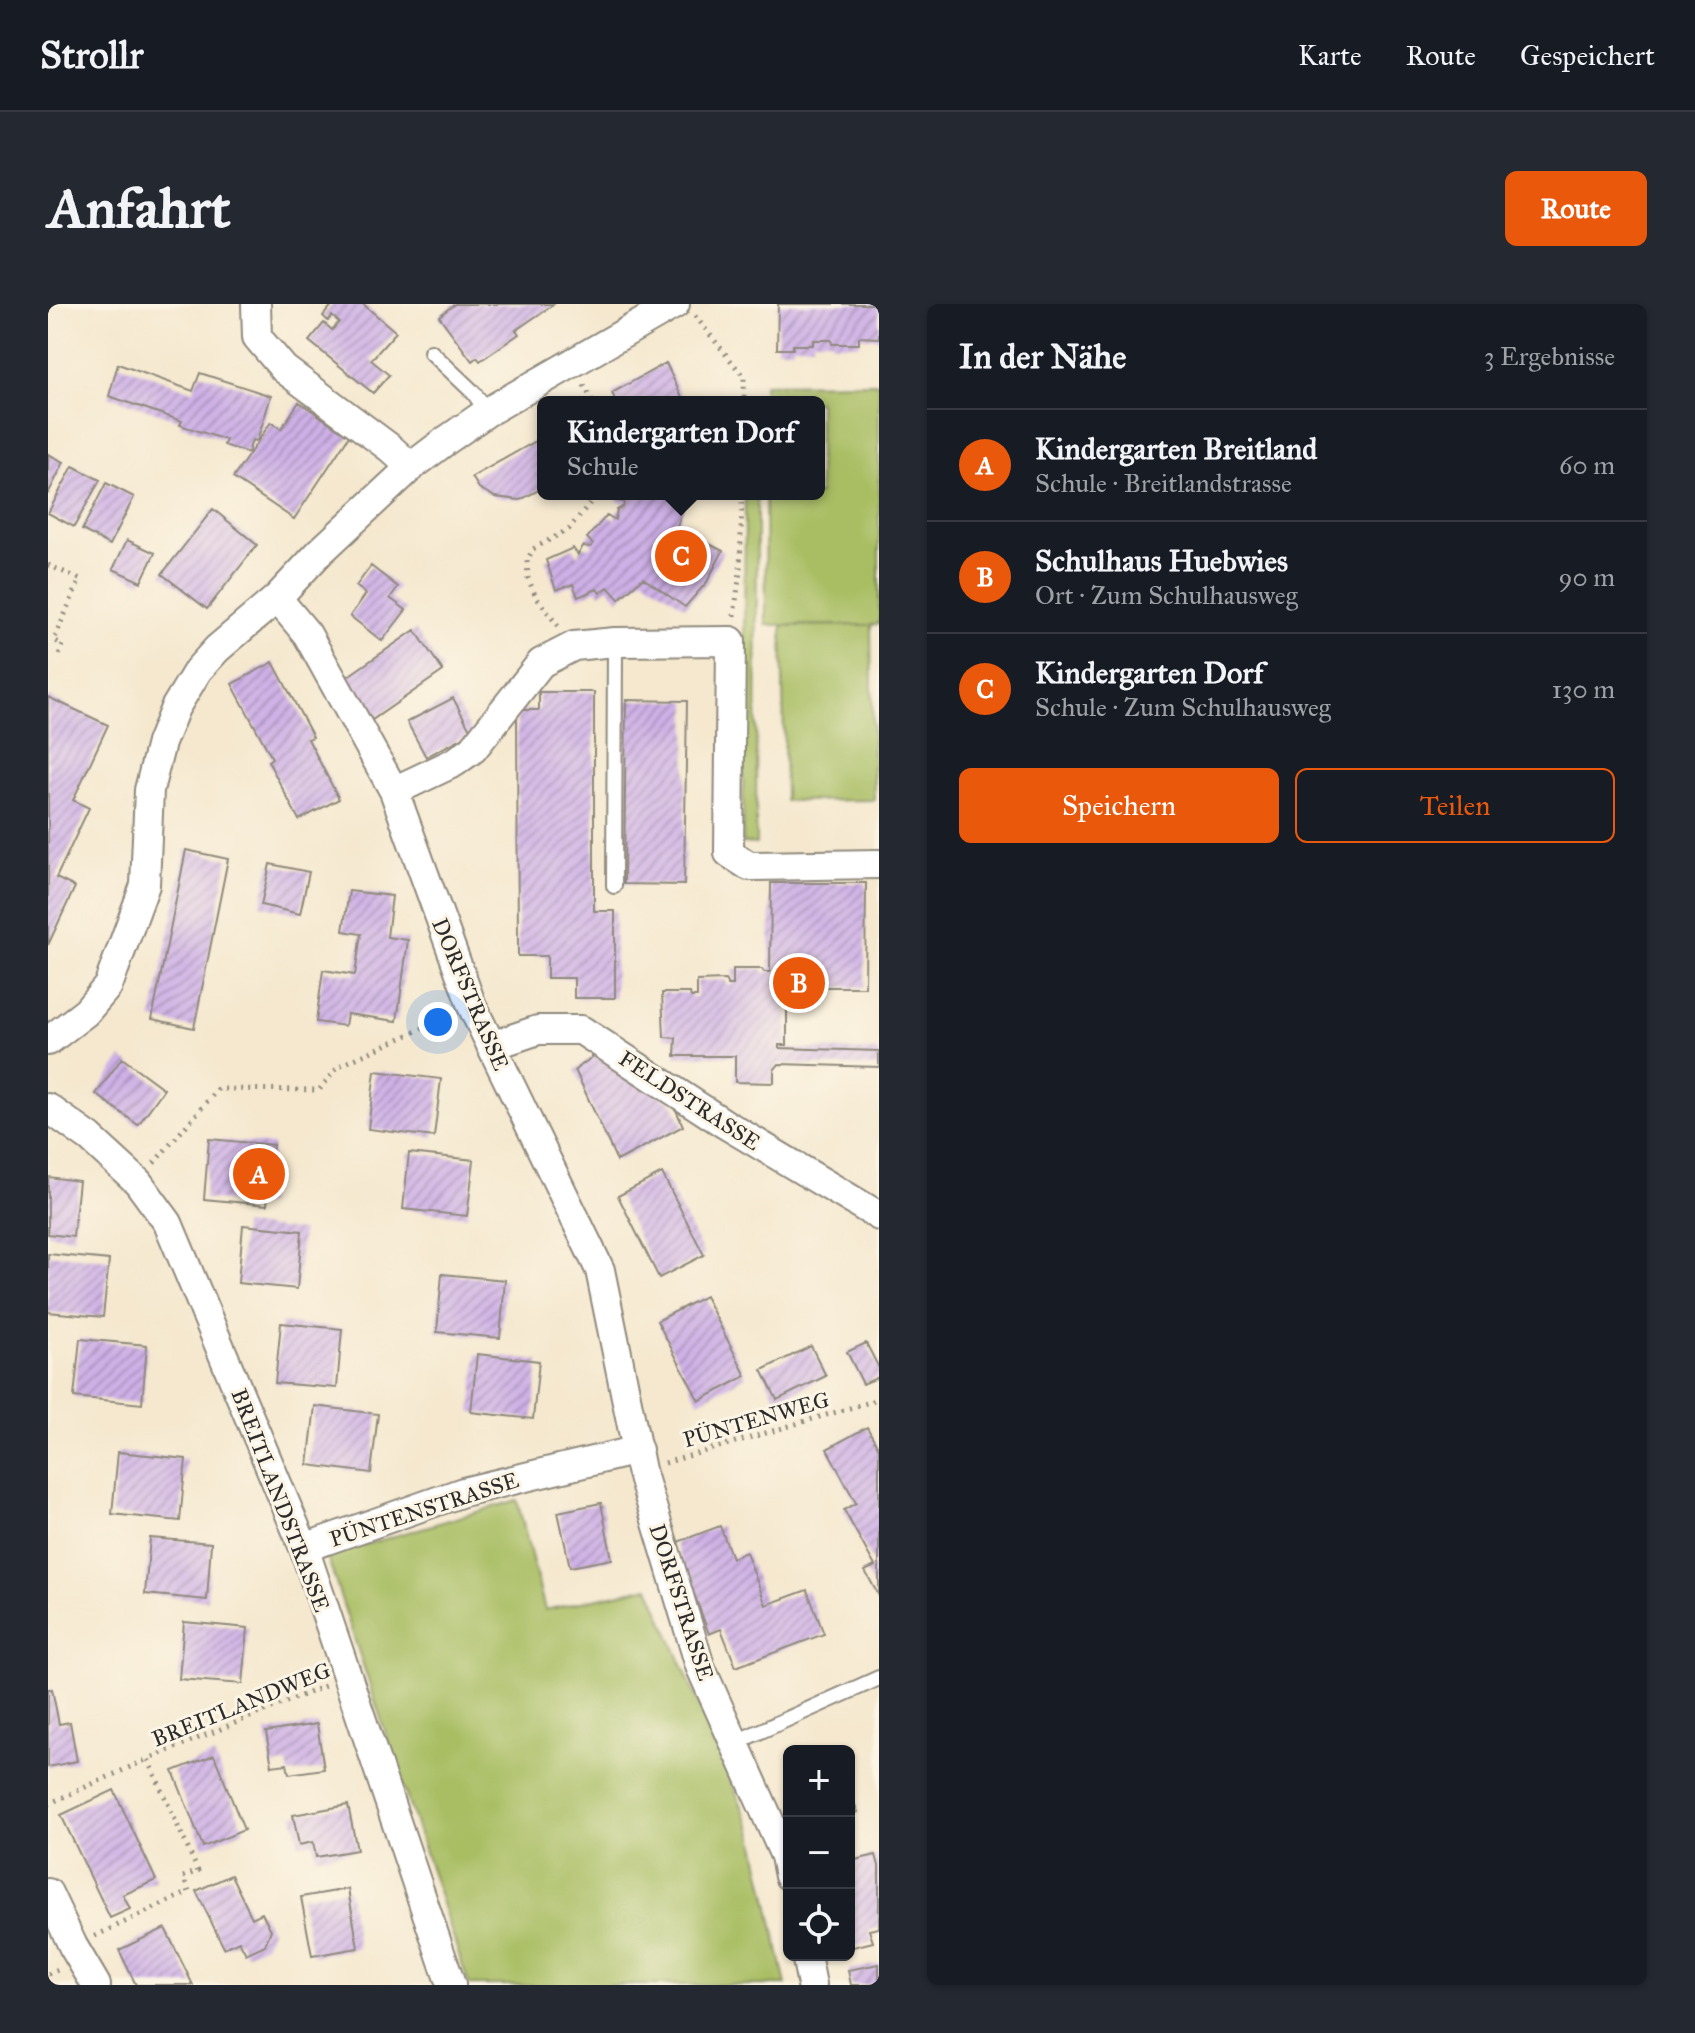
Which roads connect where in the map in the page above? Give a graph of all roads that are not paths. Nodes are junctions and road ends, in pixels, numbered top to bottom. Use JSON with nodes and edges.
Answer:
{"nodes":[{"id":1,"x":256,"y":304,"type":"edge"},
{"id":2,"x":687,"y":312,"type":"edge"},
{"id":3,"x":431,"y":352,"type":"dead end"},
{"id":4,"x":487,"y":412,"type":"junction"},
{"id":5,"x":411,"y":467,"type":"junction"},
{"id":6,"x":277,"y":598,"type":"junction"},
{"id":7,"x":615,"y":642,"type":"junction"},
{"id":8,"x":394,"y":791,"type":"junction"},
{"id":9,"x":879,"y":864,"type":"edge"},
{"id":10,"x":614,"y":886,"type":"dead end"},
{"id":11,"x":48,"y":1041,"type":"edge"},
{"id":12,"x":491,"y":1046,"type":"junction"},
{"id":13,"x":48,"y":1108,"type":"edge"},
{"id":14,"x":879,"y":1216,"type":"edge"},
{"id":15,"x":639,"y":1460,"type":"junction"},
{"id":16,"x":304,"y":1548,"type":"junction"},
{"id":17,"x":879,"y":1678,"type":"edge"},
{"id":18,"x":734,"y":1743,"type":"junction"},
{"id":19,"x":783,"y":1852,"type":"edge"},
{"id":20,"x":48,"y":1893,"type":"edge"},
{"id":21,"x":807,"y":1961,"type":"edge"},
{"id":22,"x":96,"y":1985,"type":"edge"},
{"id":23,"x":451,"y":1985,"type":"edge"},
{"id":24,"x":812,"y":1985,"type":"edge"}],
"edges":[{"from":1,"to":5,"type":"street"},
{"from":2,"to":4,"type":"street"},
{"from":3,"to":4,"type":"lane"},
{"from":4,"to":5,"type":"street"},
{"from":5,"to":6,"type":"street"},
{"from":6,"to":8,"type":"street","name":"DORFSTRASSE"},
{"from":6,"to":11,"type":"street"},
{"from":7,"to":8,"type":"street"},
{"from":7,"to":9,"type":"street"},
{"from":7,"to":10,"type":"lane"},
{"from":8,"to":12,"type":"street","name":"DORFSTRASSE"},
{"from":12,"to":14,"type":"street","name":"FELDSTRASSE"},
{"from":12,"to":15,"type":"street","name":"DORFSTRASSE"},
{"from":13,"to":16,"type":"street","name":"BREITLANDSTRASSE"},
{"from":15,"to":16,"type":"street","name":"PÜNTENSTRASSE"},
{"from":15,"to":18,"type":"street","name":"DORFSTRASSE"},
{"from":16,"to":23,"type":"street","name":"BREITLANDSTRASSE"},
{"from":17,"to":18,"type":"lane"},
{"from":18,"to":19,"type":"street","name":"DORFSTRASSE"},
{"from":20,"to":22,"type":"street"},
{"from":21,"to":24,"type":"street"}]}
